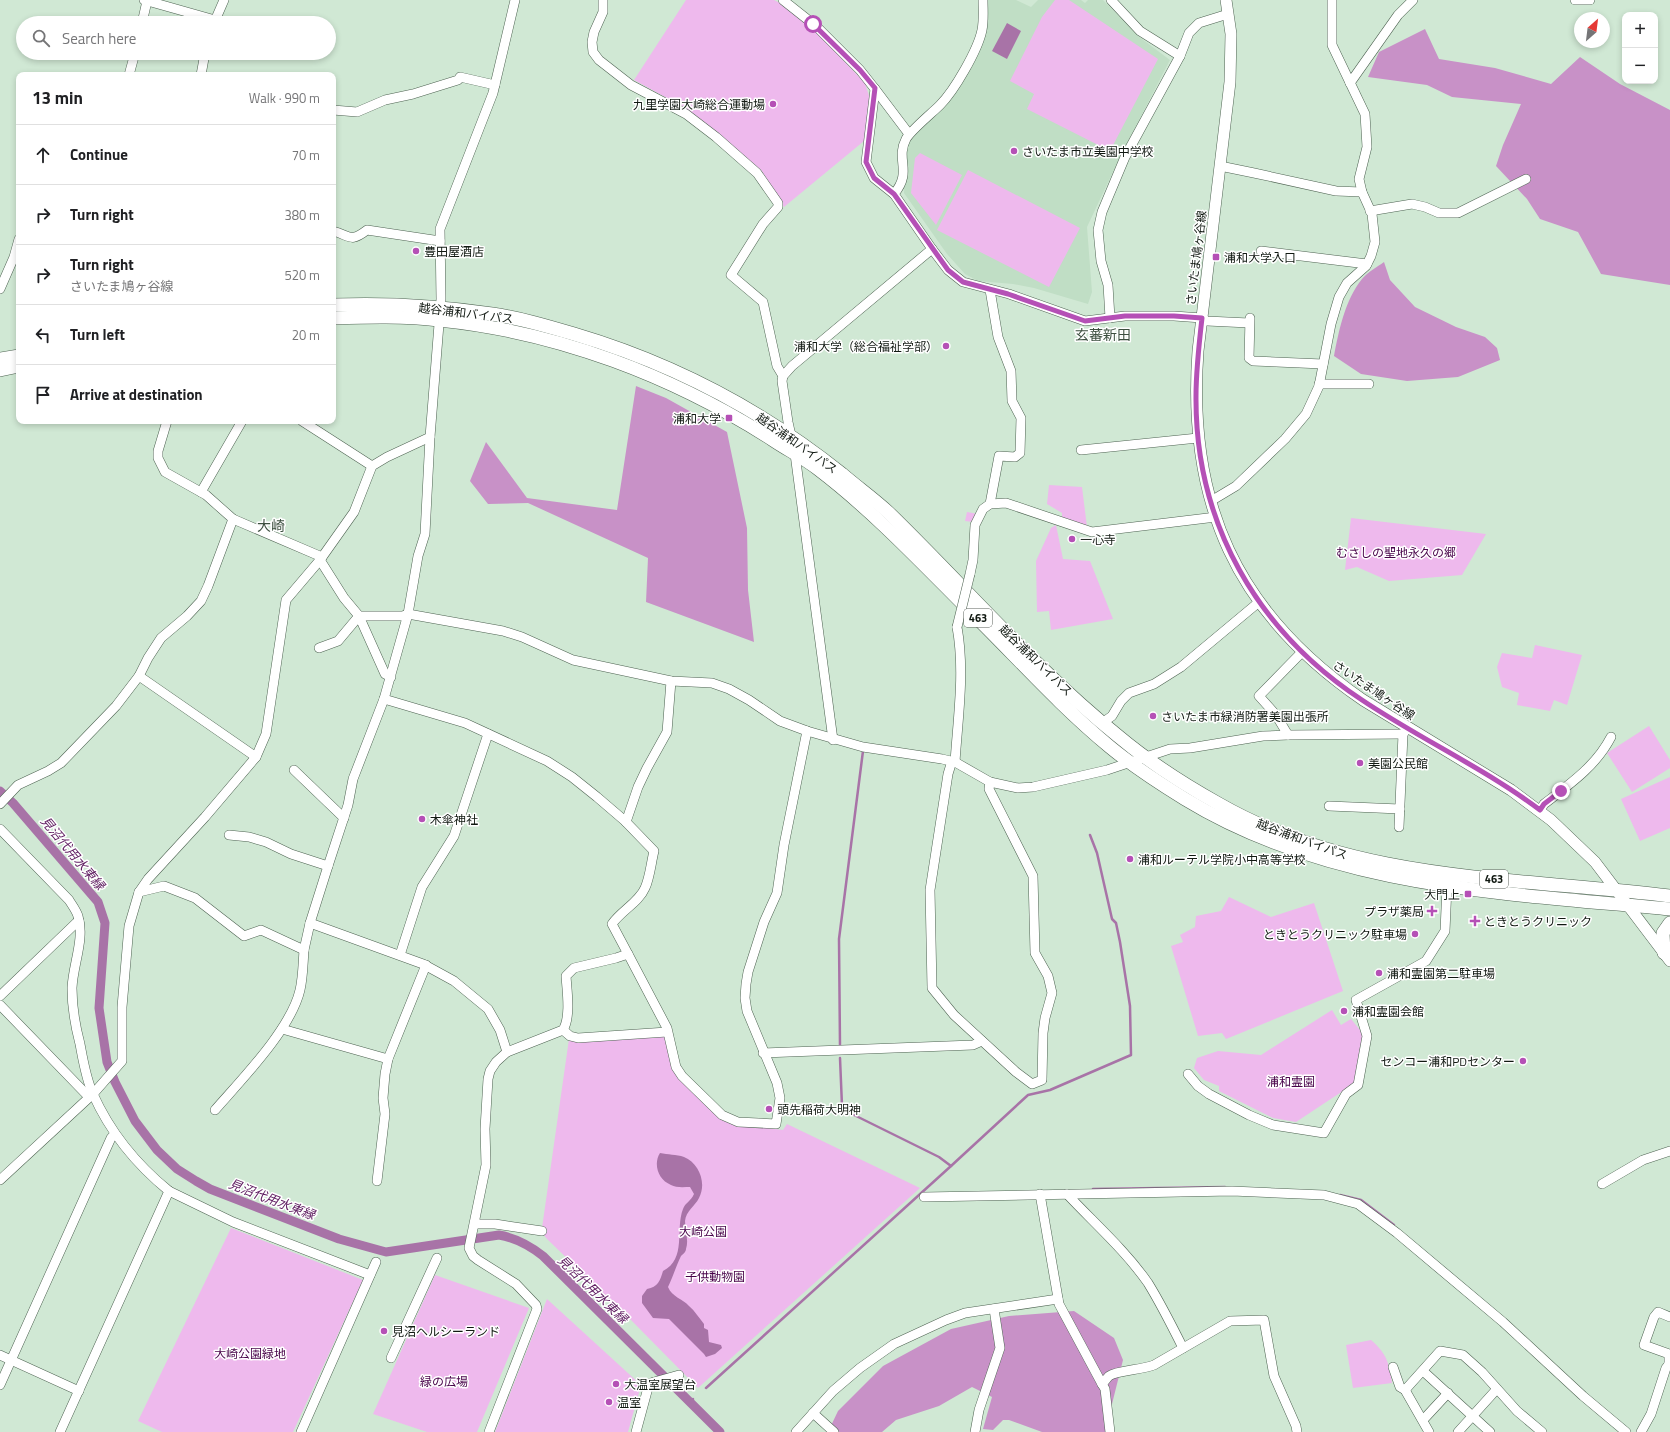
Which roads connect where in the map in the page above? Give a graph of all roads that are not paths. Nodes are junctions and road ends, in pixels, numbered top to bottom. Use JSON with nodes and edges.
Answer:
{"nodes":[{"id":1,"x":145,"y":0,"type":"edge"},
{"id":2,"x":224,"y":0,"type":"edge"},
{"id":3,"x":515,"y":0,"type":"edge"},
{"id":4,"x":603,"y":0,"type":"edge"},
{"id":5,"x":783,"y":0,"type":"edge"},
{"id":6,"x":983,"y":0,"type":"edge"},
{"id":7,"x":1112,"y":0,"type":"edge"},
{"id":8,"x":1226,"y":0,"type":"edge"},
{"id":9,"x":1332,"y":0,"type":"edge"},
{"id":10,"x":1413,"y":0,"type":"edge"},
{"id":11,"x":1575,"y":0,"type":"edge"},
{"id":12,"x":1590,"y":0,"type":"edge"},
{"id":13,"x":1228,"y":14,"type":"junction"},
{"id":14,"x":143,"y":16,"type":"edge"},
{"id":15,"x":198,"y":16,"type":"edge"},
{"id":16,"x":217,"y":16,"type":"edge"},
{"id":17,"x":1180,"y":56,"type":"junction"},
{"id":18,"x":132,"y":60,"type":"edge"},
{"id":19,"x":203,"y":60,"type":"edge"},
{"id":20,"x":130,"y":72,"type":"edge"},
{"id":21,"x":201,"y":72,"type":"edge"},
{"id":22,"x":1350,"y":83,"type":"junction"},
{"id":23,"x":495,"y":85,"type":"junction"},
{"id":24,"x":875,"y":88,"type":"junction"},
{"id":25,"x":336,"y":110,"type":"edge"},
{"id":26,"x":909,"y":134,"type":"junction"},
{"id":27,"x":1220,"y":166,"type":"junction"},
{"id":28,"x":1526,"y":179,"type":"dead end"},
{"id":29,"x":1362,"y":192,"type":"junction"},
{"id":30,"x":894,"y":194,"type":"junction"},
{"id":31,"x":1370,"y":211,"type":"junction"},
{"id":32,"x":336,"y":232,"type":"edge"},
{"id":33,"x":440,"y":241,"type":"junction"},
{"id":34,"x":932,"y":249,"type":"junction"},
{"id":35,"x":1261,"y":251,"type":"dead end"},
{"id":36,"x":16,"y":258,"type":"edge"},
{"id":37,"x":1367,"y":264,"type":"junction"},
{"id":38,"x":0,"y":289,"type":"edge"},
{"id":39,"x":990,"y":290,"type":"junction"},
{"id":40,"x":336,"y":305,"type":"edge"},
{"id":41,"x":439,"y":314,"type":"junction"},
{"id":42,"x":336,"y":318,"type":"edge"},
{"id":43,"x":1110,"y":318,"type":"junction"},
{"id":44,"x":1202,"y":318,"type":"junction"},
{"id":45,"x":16,"y":356,"type":"edge"},
{"id":46,"x":0,"y":359,"type":"edge"},
{"id":47,"x":1323,"y":364,"type":"junction"},
{"id":48,"x":16,"y":367,"type":"edge"},
{"id":49,"x":0,"y":370,"type":"edge"},
{"id":50,"x":783,"y":376,"type":"junction"},
{"id":51,"x":1319,"y":384,"type":"junction"},
{"id":52,"x":1369,"y":384,"type":"dead end"},
{"id":53,"x":166,"y":424,"type":"edge"},
{"id":54,"x":240,"y":424,"type":"edge"},
{"id":55,"x":307,"y":424,"type":"edge"},
{"id":56,"x":430,"y":437,"type":"junction"},
{"id":57,"x":792,"y":437,"type":"junction"},
{"id":58,"x":1198,"y":438,"type":"junction"},
{"id":59,"x":1080,"y":450,"type":"dead end"},
{"id":60,"x":795,"y":454,"type":"junction"},
{"id":61,"x":372,"y":466,"type":"junction"},
{"id":62,"x":201,"y":492,"type":"junction"},
{"id":63,"x":1211,"y":501,"type":"junction"},
{"id":64,"x":990,"y":504,"type":"junction"},
{"id":65,"x":1216,"y":517,"type":"junction"},
{"id":66,"x":233,"y":519,"type":"junction"},
{"id":67,"x":321,"y":558,"type":"junction"},
{"id":68,"x":1259,"y":602,"type":"junction"},
{"id":69,"x":408,"y":614,"type":"junction"},
{"id":70,"x":359,"y":616,"type":"junction"},
{"id":71,"x":319,"y":648,"type":"dead end"},
{"id":72,"x":1302,"y":652,"type":"junction"},
{"id":73,"x":139,"y":676,"type":"junction"},
{"id":74,"x":391,"y":677,"type":"junction"},
{"id":75,"x":671,"y":681,"type":"junction"},
{"id":76,"x":384,"y":698,"type":"junction"},
{"id":77,"x":1102,"y":723,"type":"junction"},
{"id":78,"x":807,"y":731,"type":"junction"},
{"id":79,"x":1405,"y":731,"type":"junction"},
{"id":80,"x":488,"y":734,"type":"junction"},
{"id":81,"x":1288,"y":735,"type":"junction"},
{"id":82,"x":1612,"y":737,"type":"dead end"},
{"id":83,"x":834,"y":740,"type":"junction"},
{"id":84,"x":256,"y":757,"type":"junction"},
{"id":85,"x":1144,"y":757,"type":"junction"},
{"id":86,"x":1130,"y":761,"type":"junction"},
{"id":87,"x":953,"y":762,"type":"junction"},
{"id":88,"x":294,"y":770,"type":"dead end"},
{"id":89,"x":990,"y":782,"type":"junction"},
{"id":90,"x":1,"y":803,"type":"edge"},
{"id":91,"x":1329,"y":806,"type":"dead end"},
{"id":92,"x":1400,"y":809,"type":"junction"},
{"id":93,"x":1540,"y":810,"type":"junction"},
{"id":94,"x":344,"y":818,"type":"junction"},
{"id":95,"x":626,"y":822,"type":"junction"},
{"id":96,"x":1399,"y":827,"type":"dead end"},
{"id":97,"x":0,"y":829,"type":"edge"},
{"id":98,"x":229,"y":835,"type":"dead end"},
{"id":99,"x":328,"y":866,"type":"junction"},
{"id":100,"x":1447,"y":886,"type":"junction"},
{"id":101,"x":1670,"y":890,"type":"edge"},
{"id":102,"x":1617,"y":891,"type":"junction"},
{"id":103,"x":139,"y":892,"type":"junction"},
{"id":104,"x":1646,"y":894,"type":"junction"},
{"id":105,"x":1670,"y":896,"type":"edge"},
{"id":106,"x":1628,"y":905,"type":"junction"},
{"id":107,"x":1670,"y":909,"type":"edge"},
{"id":108,"x":79,"y":921,"type":"junction"},
{"id":109,"x":310,"y":923,"type":"junction"},
{"id":110,"x":1670,"y":923,"type":"edge"},
{"id":111,"x":304,"y":950,"type":"junction"},
{"id":112,"x":628,"y":954,"type":"junction"},
{"id":113,"x":400,"y":955,"type":"junction"},
{"id":114,"x":1667,"y":957,"type":"edge"},
{"id":115,"x":426,"y":965,"type":"junction"},
{"id":116,"x":0,"y":996,"type":"edge"},
{"id":117,"x":0,"y":1005,"type":"edge"},
{"id":118,"x":282,"y":1028,"type":"junction"},
{"id":119,"x":563,"y":1030,"type":"junction"},
{"id":120,"x":667,"y":1032,"type":"junction"},
{"id":121,"x":982,"y":1041,"type":"junction"},
{"id":122,"x":507,"y":1052,"type":"junction"},
{"id":123,"x":764,"y":1053,"type":"junction"},
{"id":124,"x":388,"y":1059,"type":"junction"},
{"id":125,"x":1188,"y":1074,"type":"dead end"},
{"id":126,"x":91,"y":1096,"type":"junction"},
{"id":127,"x":215,"y":1110,"type":"dead end"},
{"id":128,"x":115,"y":1134,"type":"junction"},
{"id":129,"x":1670,"y":1151,"type":"edge"},
{"id":130,"x":0,"y":1180,"type":"edge"},
{"id":131,"x":377,"y":1181,"type":"dead end"},
{"id":132,"x":1602,"y":1184,"type":"dead end"},
{"id":133,"x":169,"y":1191,"type":"junction"},
{"id":134,"x":1040,"y":1194,"type":"junction"},
{"id":135,"x":1067,"y":1194,"type":"junction"},
{"id":136,"x":924,"y":1197,"type":"dead end"},
{"id":137,"x":475,"y":1227,"type":"junction"},
{"id":138,"x":542,"y":1231,"type":"dead end"},
{"id":139,"x":437,"y":1258,"type":"dead end"},
{"id":140,"x":376,"y":1262,"type":"dead end"},
{"id":141,"x":370,"y":1275,"type":"junction"},
{"id":142,"x":1058,"y":1299,"type":"junction"},
{"id":143,"x":994,"y":1309,"type":"junction"},
{"id":144,"x":1670,"y":1317,"type":"edge"},
{"id":145,"x":1183,"y":1348,"type":"junction"},
{"id":146,"x":0,"y":1355,"type":"edge"},
{"id":147,"x":391,"y":1358,"type":"dead end"},
{"id":148,"x":11,"y":1360,"type":"junction"},
{"id":149,"x":1670,"y":1363,"type":"edge"},
{"id":150,"x":1393,"y":1367,"type":"dead end"},
{"id":151,"x":1423,"y":1371,"type":"junction"},
{"id":152,"x":679,"y":1375,"type":"dead end"},
{"id":153,"x":1102,"y":1384,"type":"junction"},
{"id":154,"x":0,"y":1385,"type":"edge"},
{"id":155,"x":1405,"y":1390,"type":"junction"},
{"id":156,"x":1496,"y":1390,"type":"junction"},
{"id":157,"x":79,"y":1391,"type":"junction"},
{"id":158,"x":1448,"y":1393,"type":"junction"},
{"id":159,"x":813,"y":1413,"type":"junction"},
{"id":160,"x":1473,"y":1416,"type":"junction"},
{"id":161,"x":1423,"y":1420,"type":"junction"},
{"id":162,"x":60,"y":1432,"type":"edge"},
{"id":163,"x":301,"y":1432,"type":"edge"},
{"id":164,"x":490,"y":1432,"type":"edge"},
{"id":165,"x":636,"y":1432,"type":"edge"},
{"id":166,"x":796,"y":1432,"type":"edge"},
{"id":167,"x":834,"y":1432,"type":"edge"},
{"id":168,"x":975,"y":1432,"type":"edge"},
{"id":169,"x":1110,"y":1432,"type":"edge"},
{"id":170,"x":1297,"y":1432,"type":"edge"},
{"id":171,"x":1429,"y":1432,"type":"edge"},
{"id":172,"x":1458,"y":1432,"type":"edge"},
{"id":173,"x":1490,"y":1432,"type":"edge"},
{"id":174,"x":1542,"y":1432,"type":"edge"},
{"id":175,"x":1626,"y":1432,"type":"edge"},
{"id":176,"x":1641,"y":1432,"type":"edge"}],
"edges":[{"from":1,"to":14,"type":"street"},
{"from":1,"to":15,"type":"street"},
{"from":2,"to":16,"type":"street"},
{"from":3,"to":23,"type":"street"},
{"from":4,"to":50,"type":"street"},
{"from":5,"to":24,"type":"street"},
{"from":6,"to":26,"type":"street"},
{"from":7,"to":17,"type":"street"},
{"from":8,"to":13,"type":"main road","name":"さいたま鳩ヶ谷線"},
{"from":9,"to":22,"type":"street"},
{"from":10,"to":22,"type":"street"},
{"from":11,"to":12,"type":"street"},
{"from":13,"to":17,"type":"street"},
{"from":13,"to":27,"type":"main road","name":"さいたま鳩ヶ谷線"},
{"from":17,"to":43,"type":"street"},
{"from":18,"to":20,"type":"street"},
{"from":19,"to":21,"type":"street"},
{"from":22,"to":29,"type":"street"},
{"from":23,"to":25,"type":"street"},
{"from":23,"to":33,"type":"street"},
{"from":24,"to":26,"type":"street"},
{"from":24,"to":30,"type":"street"},
{"from":26,"to":30,"type":"street"},
{"from":27,"to":29,"type":"street"},
{"from":27,"to":44,"type":"main road","name":"さいたま鳩ヶ谷線"},
{"from":28,"to":31,"type":"street"},
{"from":29,"to":31,"type":"street"},
{"from":30,"to":34,"type":"street"},
{"from":31,"to":37,"type":"street"},
{"from":32,"to":33,"type":"street"},
{"from":33,"to":41,"type":"street"},
{"from":34,"to":39,"type":"street"},
{"from":34,"to":50,"type":"street"},
{"from":35,"to":37,"type":"street"},
{"from":36,"to":38,"type":"street"},
{"from":37,"to":47,"type":"street"},
{"from":39,"to":43,"type":"street"},
{"from":39,"to":64,"type":"street"},
{"from":40,"to":41,"type":"highway","name":"越谷浦和バイパス","number":"463"},
{"from":41,"to":42,"type":"highway","name":"越谷浦和バイパス","number":"463"},
{"from":41,"to":56,"type":"street"},
{"from":41,"to":57,"type":"highway","name":"越谷浦和バイパス","number":"463"},
{"from":41,"to":60,"type":"highway","name":"越谷浦和バイパス","number":"463"},
{"from":43,"to":44,"type":"street"},
{"from":44,"to":47,"type":"street"},
{"from":44,"to":58,"type":"main road","name":"さいたま鳩ヶ谷線"},
{"from":45,"to":46,"type":"highway"},
{"from":47,"to":51,"type":"street"},
{"from":48,"to":49,"type":"highway"},
{"from":50,"to":57,"type":"street"},
{"from":51,"to":52,"type":"street"},
{"from":51,"to":63,"type":"street"},
{"from":53,"to":62,"type":"street"},
{"from":54,"to":62,"type":"street"},
{"from":55,"to":61,"type":"street"},
{"from":56,"to":61,"type":"street"},
{"from":56,"to":69,"type":"street"},
{"from":57,"to":60,"type":"street"},
{"from":57,"to":77,"type":"highway","name":"越谷浦和バイパス","number":"463"},
{"from":58,"to":59,"type":"street"},
{"from":58,"to":63,"type":"main road","name":"さいたま鳩ヶ谷線"},
{"from":60,"to":83,"type":"street"},
{"from":60,"to":86,"type":"highway","name":"越谷浦和バイパス","number":"463"},
{"from":61,"to":67,"type":"street"},
{"from":62,"to":66,"type":"street"},
{"from":63,"to":65,"type":"main road","name":"さいたま鳩ヶ谷線"},
{"from":64,"to":65,"type":"street"},
{"from":64,"to":87,"type":"street","bridge":true},
{"from":65,"to":68,"type":"main road","name":"さいたま鳩ヶ谷線"},
{"from":66,"to":67,"type":"street"},
{"from":66,"to":73,"type":"street"},
{"from":67,"to":70,"type":"street"},
{"from":67,"to":84,"type":"street"},
{"from":68,"to":72,"type":"main road","name":"さいたま鳩ヶ谷線"},
{"from":68,"to":77,"type":"street"},
{"from":69,"to":70,"type":"street"},
{"from":69,"to":74,"type":"street"},
{"from":69,"to":75,"type":"street"},
{"from":70,"to":71,"type":"street"},
{"from":70,"to":74,"type":"street"},
{"from":72,"to":79,"type":"main road","name":"さいたま鳩ヶ谷線"},
{"from":72,"to":81,"type":"street"},
{"from":73,"to":84,"type":"street"},
{"from":73,"to":90,"type":"street"},
{"from":74,"to":76,"type":"street"},
{"from":75,"to":78,"type":"street"},
{"from":75,"to":95,"type":"street"},
{"from":76,"to":80,"type":"street"},
{"from":76,"to":94,"type":"street"},
{"from":77,"to":85,"type":"highway","name":"越谷浦和バイパス","number":"463"},
{"from":78,"to":83,"type":"street"},
{"from":78,"to":123,"type":"street"},
{"from":79,"to":81,"type":"street"},
{"from":79,"to":92,"type":"street"},
{"from":79,"to":93,"type":"main road","name":"さいたま鳩ヶ谷線"},
{"from":80,"to":95,"type":"street"},
{"from":80,"to":113,"type":"street"},
{"from":81,"to":85,"type":"street"},
{"from":82,"to":93,"type":"street"},
{"from":83,"to":87,"type":"street"},
{"from":84,"to":103,"type":"street"},
{"from":85,"to":86,"type":"street"},
{"from":85,"to":102,"type":"highway","name":"越谷浦和バイパス","number":"463"},
{"from":86,"to":89,"type":"street"},
{"from":86,"to":100,"type":"highway","name":"越谷浦和バイパス","number":"463"},
{"from":87,"to":89,"type":"street"},
{"from":87,"to":121,"type":"street"},
{"from":88,"to":94,"type":"street"},
{"from":89,"to":121,"type":"street"},
{"from":91,"to":92,"type":"street"},
{"from":92,"to":96,"type":"street"},
{"from":93,"to":102,"type":"main road","name":"さいたま鳩ヶ谷線"},
{"from":94,"to":99,"type":"street"},
{"from":95,"to":112,"type":"street"},
{"from":97,"to":108,"type":"street"},
{"from":98,"to":99,"type":"street"},
{"from":99,"to":109,"type":"street"},
{"from":100,"to":106,"type":"highway","name":"越谷浦和バイパス","number":"463"},
{"from":100,"to":125,"type":"street"},
{"from":101,"to":104,"type":"highway"},
{"from":102,"to":104,"type":"highway","name":"越谷浦和バイパス","number":"463"},
{"from":102,"to":106,"type":"main road","name":"さいたま鳩ヶ谷線"},
{"from":103,"to":111,"type":"street"},
{"from":103,"to":126,"type":"street"},
{"from":104,"to":105,"type":"highway","name":"越谷浦和バイパス","number":"463"},
{"from":106,"to":107,"type":"highway","name":"越谷浦和バイパス","number":"463"},
{"from":106,"to":114,"type":"main road","name":"さいたま鳩ヶ谷線"},
{"from":108,"to":116,"type":"street"},
{"from":108,"to":126,"type":"street"},
{"from":109,"to":111,"type":"street"},
{"from":109,"to":113,"type":"street"},
{"from":110,"to":114,"type":"highway"},
{"from":111,"to":118,"type":"street"},
{"from":112,"to":119,"type":"street"},
{"from":112,"to":120,"type":"street"},
{"from":113,"to":115,"type":"street"},
{"from":115,"to":122,"type":"street"},
{"from":115,"to":124,"type":"street"},
{"from":117,"to":126,"type":"street"},
{"from":118,"to":124,"type":"street"},
{"from":118,"to":127,"type":"street"},
{"from":119,"to":120,"type":"street"},
{"from":119,"to":122,"type":"street"},
{"from":120,"to":123,"type":"street"},
{"from":121,"to":123,"type":"street"},
{"from":122,"to":137,"type":"street"},
{"from":124,"to":131,"type":"street"},
{"from":126,"to":128,"type":"street"},
{"from":126,"to":130,"type":"street"},
{"from":128,"to":133,"type":"street"},
{"from":128,"to":148,"type":"street"},
{"from":129,"to":132,"type":"street"},
{"from":133,"to":141,"type":"street"},
{"from":133,"to":157,"type":"street"},
{"from":134,"to":135,"type":"street"},
{"from":134,"to":136,"type":"street"},
{"from":134,"to":142,"type":"street"},
{"from":135,"to":145,"type":"street"},
{"from":135,"to":175,"type":"street"},
{"from":137,"to":138,"type":"street"},
{"from":137,"to":164,"type":"street"},
{"from":139,"to":147,"type":"street"},
{"from":140,"to":141,"type":"street"},
{"from":141,"to":163,"type":"street"},
{"from":142,"to":143,"type":"street"},
{"from":142,"to":153,"type":"street"},
{"from":143,"to":159,"type":"street"},
{"from":143,"to":168,"type":"street"},
{"from":144,"to":149,"type":"street"},
{"from":145,"to":153,"type":"street"},
{"from":145,"to":170,"type":"street"},
{"from":146,"to":148,"type":"street"},
{"from":148,"to":154,"type":"street"},
{"from":148,"to":157,"type":"street"},
{"from":149,"to":176,"type":"street"},
{"from":150,"to":155,"type":"street"},
{"from":151,"to":155,"type":"street"},
{"from":151,"to":156,"type":"street"},
{"from":151,"to":158,"type":"street"},
{"from":152,"to":165,"type":"street"},
{"from":153,"to":169,"type":"street"},
{"from":155,"to":161,"type":"street"},
{"from":156,"to":160,"type":"street"},
{"from":156,"to":174,"type":"street"},
{"from":157,"to":162,"type":"street"},
{"from":158,"to":160,"type":"street"},
{"from":158,"to":161,"type":"street"},
{"from":159,"to":166,"type":"street"},
{"from":159,"to":167,"type":"street"},
{"from":160,"to":172,"type":"street"},
{"from":160,"to":173,"type":"street"},
{"from":161,"to":171,"type":"street"}]}
